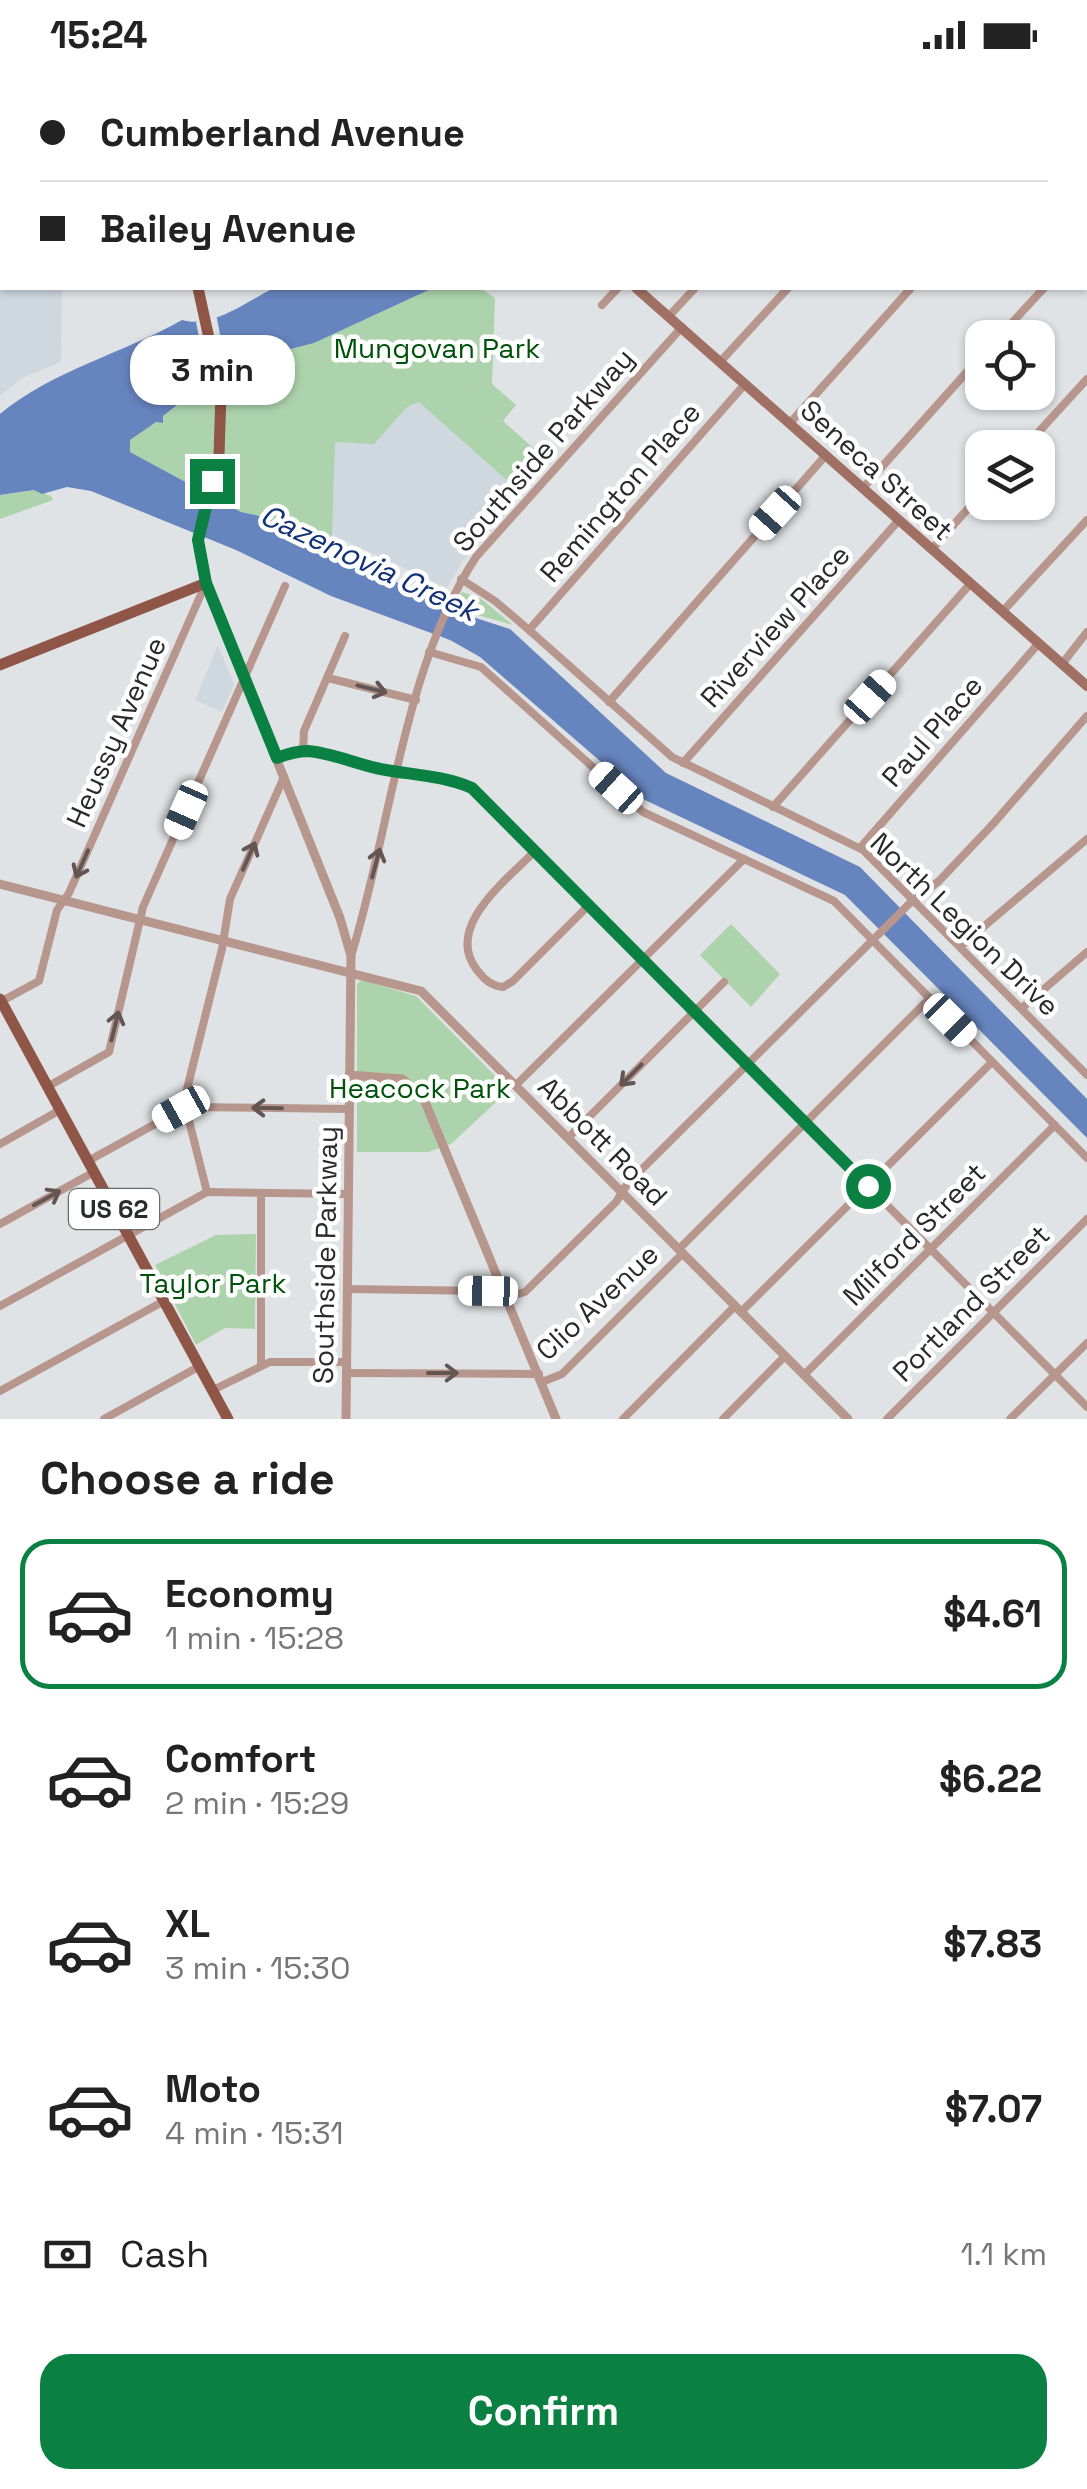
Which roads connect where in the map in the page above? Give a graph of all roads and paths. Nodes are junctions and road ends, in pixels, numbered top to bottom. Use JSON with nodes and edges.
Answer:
{"nodes":[{"id":1,"x":198,"y":290,"type":"edge"},
{"id":2,"x":616,"y":290,"type":"edge"},
{"id":3,"x":638,"y":290,"type":"edge"},
{"id":4,"x":693,"y":290,"type":"edge"},
{"id":5,"x":786,"y":290,"type":"edge"},
{"id":6,"x":909,"y":290,"type":"edge"},
{"id":7,"x":1042,"y":290,"type":"edge"},
{"id":8,"x":602,"y":305,"type":"dead end"},
{"id":9,"x":668,"y":316,"type":"junction"},
{"id":10,"x":1015,"y":320,"type":"edge"},
{"id":11,"x":682,"y":327,"type":"junction"},
{"id":12,"x":720,"y":362,"type":"junction"},
{"id":13,"x":965,"y":374,"type":"edge"},
{"id":14,"x":1087,"y":380,"type":"edge"},
{"id":15,"x":746,"y":384,"type":"junction"},
{"id":16,"x":790,"y":423,"type":"junction"},
{"id":17,"x":1041,"y":430,"type":"edge"},
{"id":18,"x":826,"y":455,"type":"junction"},
{"id":19,"x":863,"y":488,"type":"junction"},
{"id":20,"x":965,"y":512,"type":"edge"},
{"id":21,"x":900,"y":520,"type":"junction"},
{"id":22,"x":1087,"y":520,"type":"edge"},
{"id":23,"x":932,"y":548,"type":"junction"},
{"id":24,"x":461,"y":579,"type":"junction"},
{"id":25,"x":206,"y":583,"type":"junction"},
{"id":26,"x":971,"y":583,"type":"junction"},
{"id":27,"x":285,"y":586,"type":"dead end"},
{"id":28,"x":1003,"y":612,"type":"junction"},
{"id":29,"x":529,"y":630,"type":"junction"},
{"id":30,"x":1087,"y":632,"type":"edge"},
{"id":31,"x":346,"y":636,"type":"dead end"},
{"id":32,"x":1087,"y":642,"type":"edge"},
{"id":33,"x":1039,"y":643,"type":"junction"},
{"id":34,"x":1075,"y":650,"type":"junction"},
{"id":35,"x":429,"y":652,"type":"junction"},
{"id":36,"x":1062,"y":664,"type":"junction"},
{"id":37,"x":0,"y":665,"type":"edge"},
{"id":38,"x":244,"y":678,"type":"junction"},
{"id":39,"x":328,"y":678,"type":"junction"},
{"id":40,"x":1087,"y":686,"type":"edge"},
{"id":41,"x":416,"y":700,"type":"junction"},
{"id":42,"x":609,"y":702,"type":"junction"},
{"id":43,"x":1087,"y":716,"type":"edge"},
{"id":44,"x":303,"y":751,"type":"junction"},
{"id":45,"x":277,"y":758,"type":"junction"},
{"id":46,"x":683,"y":762,"type":"junction"},
{"id":47,"x":398,"y":770,"type":"junction"},
{"id":48,"x":284,"y":777,"type":"junction"},
{"id":49,"x":773,"y":807,"type":"junction"},
{"id":50,"x":1087,"y":839,"type":"edge"},
{"id":51,"x":860,"y":848,"type":"junction"},
{"id":52,"x":535,"y":852,"type":"junction"},
{"id":53,"x":744,"y":859,"type":"junction"},
{"id":54,"x":0,"y":884,"type":"edge"},
{"id":55,"x":65,"y":900,"type":"junction"},
{"id":56,"x":911,"y":902,"type":"junction"},
{"id":57,"x":588,"y":905,"type":"junction"},
{"id":58,"x":140,"y":918,"type":"junction"},
{"id":59,"x":874,"y":938,"type":"junction"},
{"id":60,"x":223,"y":939,"type":"junction"},
{"id":61,"x":961,"y":946,"type":"junction"},
{"id":62,"x":1087,"y":952,"type":"edge"},
{"id":63,"x":351,"y":956,"type":"junction"},
{"id":64,"x":643,"y":959,"type":"junction"},
{"id":65,"x":351,"y":971,"type":"junction"},
{"id":66,"x":724,"y":982,"type":"dead end"},
{"id":67,"x":930,"y":998,"type":"junction"},
{"id":68,"x":0,"y":1001,"type":"edge"},
{"id":69,"x":1022,"y":1008,"type":"junction"},
{"id":70,"x":694,"y":1012,"type":"junction"},
{"id":71,"x":1087,"y":1059,"type":"edge"},
{"id":72,"x":992,"y":1062,"type":"junction"},
{"id":73,"x":747,"y":1064,"type":"junction"},
{"id":74,"x":1079,"y":1066,"type":"junction"},
{"id":75,"x":349,"y":1074,"type":"junction"},
{"id":76,"x":1087,"y":1075,"type":"edge"},
{"id":77,"x":516,"y":1085,"type":"junction"},
{"id":78,"x":47,"y":1087,"type":"junction"},
{"id":79,"x":186,"y":1107,"type":"junction"},
{"id":80,"x":349,"y":1109,"type":"junction"},
{"id":81,"x":60,"y":1110,"type":"junction"},
{"id":82,"x":805,"y":1122,"type":"junction"},
{"id":83,"x":1055,"y":1125,"type":"junction"},
{"id":84,"x":568,"y":1138,"type":"junction"},
{"id":85,"x":0,"y":1144,"type":"edge"},
{"id":86,"x":1087,"y":1158,"type":"edge"},
{"id":87,"x":91,"y":1166,"type":"junction"},
{"id":88,"x":868,"y":1186,"type":"junction"},
{"id":89,"x":207,"y":1192,"type":"junction"},
{"id":90,"x":623,"y":1192,"type":"junction"},
{"id":91,"x":261,"y":1193,"type":"junction"},
{"id":92,"x":348,"y":1194,"type":"junction"},
{"id":93,"x":1087,"y":1219,"type":"edge"},
{"id":94,"x":0,"y":1224,"type":"edge"},
{"id":95,"x":129,"y":1236,"type":"junction"},
{"id":96,"x":931,"y":1249,"type":"junction"},
{"id":97,"x":680,"y":1251,"type":"junction"},
{"id":98,"x":347,"y":1288,"type":"junction"},
{"id":99,"x":505,"y":1294,"type":"junction"},
{"id":100,"x":164,"y":1301,"type":"junction"},
{"id":101,"x":0,"y":1306,"type":"edge"},
{"id":102,"x":738,"y":1309,"type":"junction"},
{"id":103,"x":994,"y":1312,"type":"junction"},
{"id":104,"x":1087,"y":1343,"type":"edge"},
{"id":105,"x":786,"y":1356,"type":"junction"},
{"id":106,"x":260,"y":1365,"type":"junction"},
{"id":107,"x":200,"y":1366,"type":"junction"},
{"id":108,"x":346,"y":1368,"type":"junction"},
{"id":109,"x":804,"y":1375,"type":"junction"},
{"id":110,"x":1055,"y":1375,"type":"junction"},
{"id":111,"x":540,"y":1378,"type":"junction"},
{"id":112,"x":213,"y":1390,"type":"junction"},
{"id":113,"x":0,"y":1391,"type":"edge"},
{"id":114,"x":1087,"y":1407,"type":"edge"},
{"id":115,"x":840,"y":1411,"type":"junction"},
{"id":116,"x":104,"y":1419,"type":"edge"},
{"id":117,"x":228,"y":1419,"type":"edge"},
{"id":118,"x":346,"y":1419,"type":"edge"},
{"id":119,"x":556,"y":1419,"type":"edge"},
{"id":120,"x":622,"y":1419,"type":"edge"},
{"id":121,"x":723,"y":1419,"type":"edge"},
{"id":122,"x":832,"y":1419,"type":"edge"},
{"id":123,"x":848,"y":1419,"type":"edge"},
{"id":124,"x":887,"y":1419,"type":"edge"},
{"id":125,"x":1010,"y":1419,"type":"edge"}],
"edges":[{"from":1,"to":25,"type":"main road"},
{"from":2,"to":8,"type":"street"},
{"from":3,"to":9,"type":"main road","name":"Seneca Street"},
{"from":4,"to":9,"type":"street"},
{"from":5,"to":12,"type":"street"},
{"from":6,"to":16,"type":"street"},
{"from":7,"to":10,"type":"street"},
{"from":9,"to":11,"type":"main road","name":"Seneca Street"},
{"from":11,"to":12,"type":"main road","name":"Seneca Street"},
{"from":11,"to":24,"type":"street","name":"Southside Parkway"},
{"from":12,"to":15,"type":"main road","name":"Seneca Street"},
{"from":13,"to":19,"type":"street"},
{"from":14,"to":17,"type":"street"},
{"from":15,"to":16,"type":"main road","name":"Seneca Street"},
{"from":15,"to":29,"type":"street","name":"Remington Place"},
{"from":16,"to":18,"type":"main road","name":"Seneca Street"},
{"from":18,"to":19,"type":"main road","name":"Seneca Street"},
{"from":18,"to":42,"type":"street"},
{"from":19,"to":21,"type":"main road","name":"Seneca Street"},
{"from":20,"to":23,"type":"street"},
{"from":21,"to":23,"type":"main road","name":"Seneca Street"},
{"from":21,"to":46,"type":"street","name":"Riverview Place"},
{"from":22,"to":28,"type":"street"},
{"from":23,"to":26,"type":"main road","name":"Seneca Street"},
{"from":24,"to":29,"type":"street","name":"North Legion Drive"},
{"from":24,"to":35,"type":"street","name":"Southside Parkway"},
{"from":25,"to":37,"type":"main road"},
{"from":25,"to":38,"type":"street","name":"Southside Parkway"},
{"from":25,"to":55,"type":"street","name":"Heussy Avenue","one_way":true},
{"from":26,"to":28,"type":"main road","name":"Seneca Street"},
{"from":26,"to":49,"type":"street"},
{"from":27,"to":38,"type":"street"},
{"from":28,"to":33,"type":"main road","name":"Seneca Street"},
{"from":29,"to":42,"type":"street","name":"North Legion Drive"},
{"from":30,"to":34,"type":"street"},
{"from":31,"to":39,"type":"street"},
{"from":32,"to":34,"type":"street"},
{"from":33,"to":36,"type":"main road","name":"Seneca Street"},
{"from":33,"to":51,"type":"street","name":"Paul Place"},
{"from":34,"to":36,"type":"street"},
{"from":35,"to":41,"type":"street","name":"Southside Parkway"},
{"from":35,"to":53,"type":"street"},
{"from":36,"to":40,"type":"main road","name":"Seneca Street"},
{"from":38,"to":45,"type":"street","name":"Southside Parkway"},
{"from":38,"to":58,"type":"street"},
{"from":39,"to":41,"type":"street","one_way":true},
{"from":39,"to":44,"type":"street"},
{"from":41,"to":47,"type":"street","name":"Southside Parkway"},
{"from":42,"to":46,"type":"street","name":"North Legion Drive"},
{"from":43,"to":56,"type":"street"},
{"from":44,"to":45,"type":"street"},
{"from":44,"to":47,"type":"street"},
{"from":45,"to":48,"type":"street","name":"Southside Parkway"},
{"from":46,"to":49,"type":"street","name":"North Legion Drive"},
{"from":47,"to":52,"type":"street"},
{"from":63,"to":47,"type":"street","name":"Southside Parkway","one_way":true},
{"from":60,"to":48,"type":"street","one_way":true},
{"from":48,"to":63,"type":"street","name":"Southside Parkway"},
{"from":49,"to":51,"type":"street","name":"North Legion Drive"},
{"from":50,"to":61,"type":"street"},
{"from":51,"to":56,"type":"street","name":"North Legion Drive"},
{"from":52,"to":57,"type":"street"},
{"from":52,"to":57,"type":"street"},
{"from":53,"to":59,"type":"street"},
{"from":53,"to":64,"type":"street"},
{"from":54,"to":55,"type":"street","name":"Abbott Road"},
{"from":55,"to":58,"type":"street","name":"Abbott Road"},
{"from":55,"to":68,"type":"street","name":"Heussy Avenue"},
{"from":56,"to":59,"type":"street"},
{"from":56,"to":61,"type":"street","name":"North Legion Drive"},
{"from":57,"to":64,"type":"street"},
{"from":58,"to":60,"type":"street","name":"Abbott Road"},
{"from":78,"to":58,"type":"street","one_way":true},
{"from":59,"to":67,"type":"street"},
{"from":59,"to":73,"type":"street"},
{"from":60,"to":65,"type":"street","name":"Abbott Road"},
{"from":60,"to":79,"type":"street"},
{"from":61,"to":69,"type":"street","name":"North Legion Drive"},
{"from":62,"to":69,"type":"street"},
{"from":63,"to":65,"type":"street","name":"Southside Parkway"},
{"from":64,"to":70,"type":"street"},
{"from":64,"to":77,"type":"street"},
{"from":65,"to":75,"type":"street","name":"Southside Parkway"},
{"from":65,"to":77,"type":"street","name":"Abbott Road"},
{"from":66,"to":70,"type":"street"},
{"from":67,"to":72,"type":"street"},
{"from":67,"to":82,"type":"street","name":"Clio Avenue"},
{"from":68,"to":78,"type":"main road","number":"US 62"},
{"from":69,"to":74,"type":"street","name":"North Legion Drive"},
{"from":70,"to":73,"type":"street"},
{"from":70,"to":84,"type":"street","one_way":true},
{"from":71,"to":74,"type":"street"},
{"from":72,"to":83,"type":"street"},
{"from":72,"to":88,"type":"street"},
{"from":73,"to":82,"type":"street"},
{"from":73,"to":90,"type":"street"},
{"from":74,"to":76,"type":"street","name":"North Legion Drive"},
{"from":75,"to":80,"type":"street","name":"Southside Parkway"},
{"from":75,"to":99,"type":"street"},
{"from":77,"to":84,"type":"street","name":"Abbott Road"},
{"from":78,"to":81,"type":"main road","number":"US 62"},
{"from":80,"to":79,"type":"street","one_way":true},
{"from":79,"to":87,"type":"street"},
{"from":79,"to":89,"type":"street"},
{"from":80,"to":92,"type":"street","name":"Southside Parkway"},
{"from":81,"to":85,"type":"street"},
{"from":81,"to":87,"type":"main road","number":"US 62"},
{"from":82,"to":88,"type":"street"},
{"from":82,"to":97,"type":"street","name":"Clio Avenue"},
{"from":83,"to":86,"type":"street"},
{"from":83,"to":96,"type":"street","name":"Milford Street"},
{"from":84,"to":90,"type":"street","name":"Abbott Road"},
{"from":94,"to":87,"type":"street","one_way":true},
{"from":87,"to":95,"type":"main road","number":"US 62"},
{"from":88,"to":96,"type":"street"},
{"from":88,"to":102,"type":"street"},
{"from":89,"to":91,"type":"street"},
{"from":89,"to":95,"type":"street"},
{"from":90,"to":97,"type":"street","name":"Abbott Road"},
{"from":90,"to":99,"type":"street"},
{"from":91,"to":92,"type":"street"},
{"from":91,"to":106,"type":"street"},
{"from":92,"to":98,"type":"street","name":"Southside Parkway"},
{"from":93,"to":103,"type":"street","name":"Portland Street"},
{"from":95,"to":100,"type":"main road","number":"US 62"},
{"from":95,"to":101,"type":"street"},
{"from":96,"to":103,"type":"street"},
{"from":96,"to":109,"type":"street","name":"Milford Street"},
{"from":97,"to":102,"type":"street","name":"Abbott Road"},
{"from":97,"to":111,"type":"street","name":"Clio Avenue"},
{"from":98,"to":99,"type":"street"},
{"from":98,"to":108,"type":"street","name":"Southside Parkway"},
{"from":99,"to":111,"type":"street"},
{"from":100,"to":107,"type":"main road","number":"US 62"},
{"from":100,"to":113,"type":"street"},
{"from":102,"to":105,"type":"street","name":"Abbott Road"},
{"from":102,"to":120,"type":"street"},
{"from":103,"to":110,"type":"street"},
{"from":103,"to":124,"type":"street","name":"Portland Street"},
{"from":104,"to":110,"type":"street"},
{"from":105,"to":109,"type":"street","name":"Abbott Road"},
{"from":105,"to":121,"type":"street"},
{"from":106,"to":108,"type":"street"},
{"from":106,"to":112,"type":"street"},
{"from":107,"to":112,"type":"main road","number":"US 62"},
{"from":107,"to":116,"type":"street"},
{"from":108,"to":111,"type":"street","one_way":true},
{"from":108,"to":118,"type":"street","name":"Southside Parkway"},
{"from":109,"to":115,"type":"street","name":"Abbott Road"},
{"from":110,"to":114,"type":"street"},
{"from":110,"to":125,"type":"street"},
{"from":111,"to":119,"type":"street"},
{"from":112,"to":117,"type":"main road","number":"US 62"},
{"from":115,"to":122,"type":"street"},
{"from":115,"to":123,"type":"street","name":"Abbott Road"}]}
